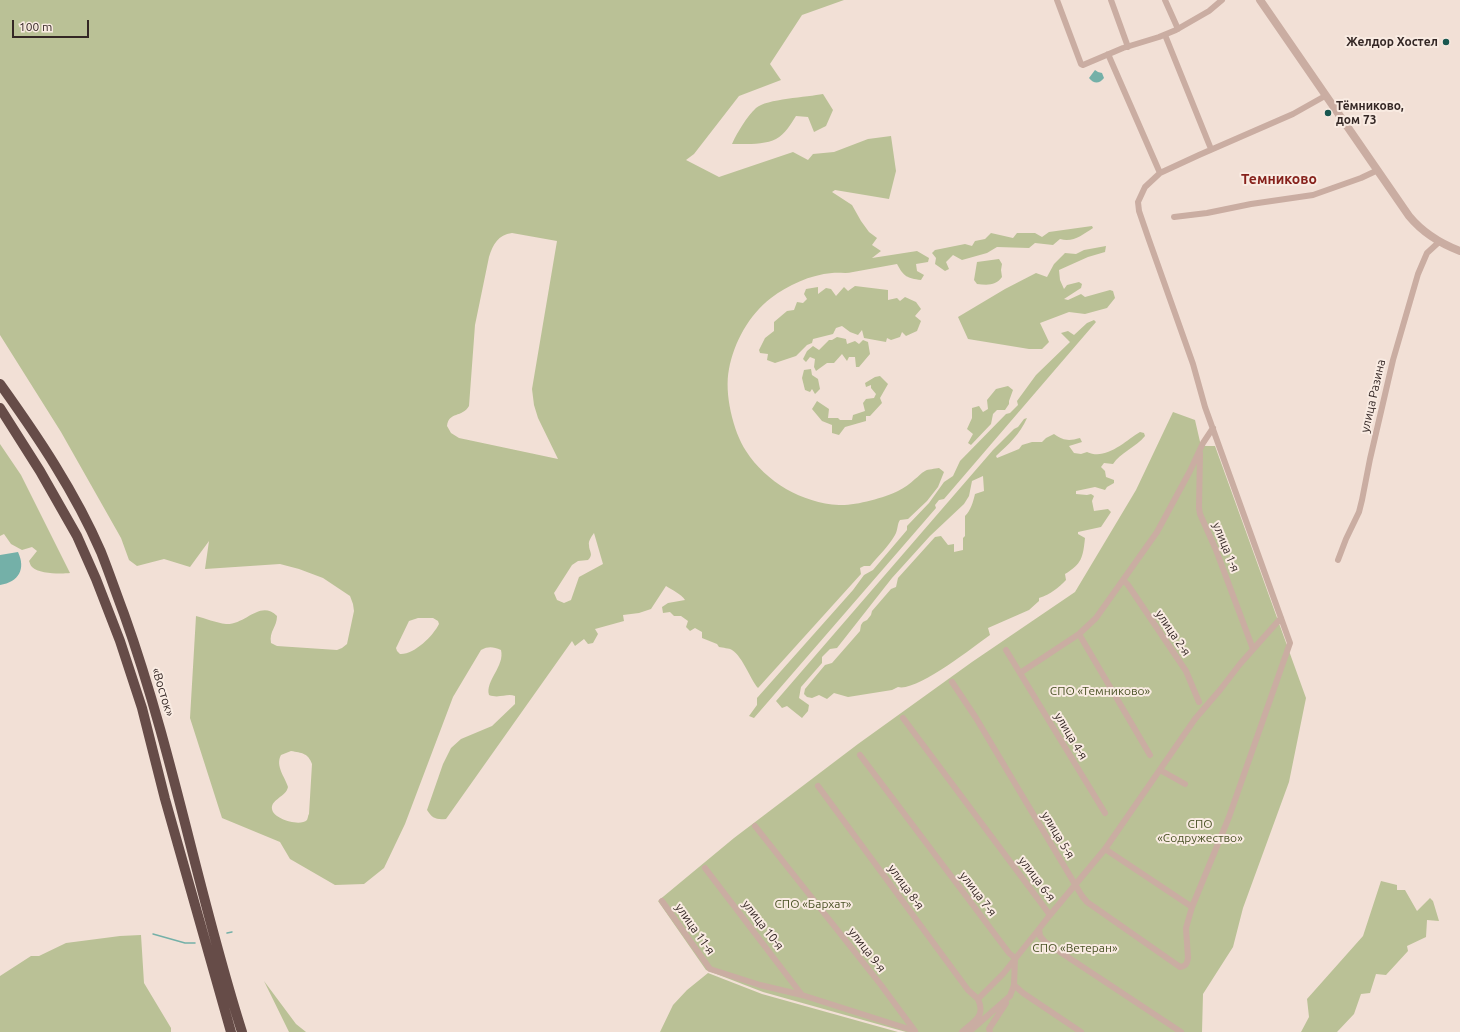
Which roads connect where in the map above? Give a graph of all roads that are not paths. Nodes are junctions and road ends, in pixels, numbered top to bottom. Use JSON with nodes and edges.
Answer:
{"nodes":[{"id":1,"x":1057,"y":0,"type":"edge"},
{"id":2,"x":1111,"y":0,"type":"edge"},
{"id":3,"x":1165,"y":0,"type":"edge"},
{"id":4,"x":1222,"y":0,"type":"edge"},
{"id":5,"x":1260,"y":0,"type":"edge"},
{"id":6,"x":1178,"y":29,"type":"junction"},
{"id":7,"x":1165,"y":35,"type":"junction"},
{"id":8,"x":1128,"y":47,"type":"junction"},
{"id":9,"x":1108,"y":54,"type":"junction"},
{"id":10,"x":1325,"y":96,"type":"junction"},
{"id":11,"x":1211,"y":149,"type":"junction"},
{"id":12,"x":1378,"y":170,"type":"junction"},
{"id":13,"x":1160,"y":173,"type":"junction"},
{"id":14,"x":1174,"y":217,"type":"dead end"},
{"id":15,"x":1438,"y":242,"type":"junction"},
{"id":16,"x":1460,"y":251,"type":"edge"},
{"id":17,"x":0,"y":384,"type":"edge"},
{"id":18,"x":0,"y":408,"type":"edge"},
{"id":19,"x":1213,"y":428,"type":"junction"},
{"id":20,"x":1200,"y":449,"type":"junction"},
{"id":21,"x":1338,"y":560,"type":"dead end"},
{"id":22,"x":1123,"y":580,"type":"junction"},
{"id":23,"x":1281,"y":618,"type":"junction"},
{"id":24,"x":1079,"y":634,"type":"junction"},
{"id":25,"x":1253,"y":649,"type":"junction"},
{"id":26,"x":1006,"y":650,"type":"dead end"},
{"id":27,"x":1020,"y":672,"type":"junction"},
{"id":28,"x":952,"y":682,"type":"dead end"},
{"id":29,"x":1199,"y":702,"type":"dead end"},
{"id":30,"x":903,"y":718,"type":"dead end"},
{"id":31,"x":860,"y":754,"type":"dead end"},
{"id":32,"x":1150,"y":755,"type":"dead end"},
{"id":33,"x":1160,"y":770,"type":"junction"},
{"id":34,"x":1185,"y":784,"type":"dead end"},
{"id":35,"x":818,"y":786,"type":"dead end"},
{"id":36,"x":1105,"y":814,"type":"dead end"},
{"id":37,"x":755,"y":826,"type":"dead end"},
{"id":38,"x":1105,"y":849,"type":"junction"},
{"id":39,"x":705,"y":868,"type":"dead end"},
{"id":40,"x":1075,"y":886,"type":"junction"},
{"id":41,"x":662,"y":901,"type":"dead end"},
{"id":42,"x":1192,"y":907,"type":"junction"},
{"id":43,"x":1050,"y":916,"type":"junction"},
{"id":44,"x":1039,"y":929,"type":"junction"},
{"id":45,"x":1015,"y":958,"type":"junction"},
{"id":46,"x":1014,"y":985,"type":"junction"},
{"id":47,"x":802,"y":995,"type":"junction"},
{"id":48,"x":1010,"y":996,"type":"junction"},
{"id":49,"x":978,"y":999,"type":"junction"},
{"id":50,"x":916,"y":1031,"type":"edge"},
{"id":51,"x":231,"y":1032,"type":"edge"},
{"id":52,"x":242,"y":1032,"type":"edge"},
{"id":53,"x":962,"y":1032,"type":"edge"},
{"id":54,"x":969,"y":1032,"type":"edge"},
{"id":55,"x":990,"y":1032,"type":"edge"},
{"id":56,"x":1081,"y":1032,"type":"edge"},
{"id":57,"x":1181,"y":1032,"type":"edge"}],
"edges":[{"from":1,"to":9,"type":"street"},
{"from":2,"to":8,"type":"street"},
{"from":3,"to":6,"type":"street"},
{"from":4,"to":6,"type":"street"},
{"from":5,"to":10,"type":"street"},
{"from":6,"to":7,"type":"street"},
{"from":7,"to":8,"type":"street"},
{"from":7,"to":11,"type":"street"},
{"from":8,"to":9,"type":"street"},
{"from":9,"to":13,"type":"street"},
{"from":10,"to":11,"type":"street"},
{"from":10,"to":12,"type":"street"},
{"from":11,"to":13,"type":"street"},
{"from":12,"to":14,"type":"street"},
{"from":12,"to":15,"type":"street"},
{"from":13,"to":19,"type":"street"},
{"from":15,"to":16,"type":"street"},
{"from":15,"to":21,"type":"street","name":"улица Разина"},
{"from":17,"to":52,"type":"highway","name":"«Восток»"},
{"from":18,"to":51,"type":"highway","name":"«Восток»"},
{"from":19,"to":20,"type":"street"},
{"from":19,"to":23,"type":"street"},
{"from":20,"to":22,"type":"street"},
{"from":20,"to":25,"type":"street","name":"улица 1-я"},
{"from":22,"to":24,"type":"street"},
{"from":22,"to":29,"type":"street","name":"улица 2-я"},
{"from":23,"to":25,"type":"street"},
{"from":23,"to":42,"type":"street"},
{"from":24,"to":27,"type":"street"},
{"from":24,"to":32,"type":"street"},
{"from":25,"to":33,"type":"street"},
{"from":26,"to":27,"type":"street","name":"улица 4-я"},
{"from":27,"to":36,"type":"street","name":"улица 4-я"},
{"from":28,"to":40,"type":"street","name":"улица 5-я"},
{"from":30,"to":43,"type":"street","name":"улица 6-я"},
{"from":31,"to":45,"type":"street","name":"улица 7-я"},
{"from":33,"to":34,"type":"street"},
{"from":33,"to":38,"type":"street"},
{"from":35,"to":49,"type":"street","name":"улица 8-я"},
{"from":37,"to":50,"type":"street","name":"улица 9-я"},
{"from":38,"to":40,"type":"street"},
{"from":38,"to":42,"type":"street"},
{"from":39,"to":47,"type":"street","name":"улица 10-я"},
{"from":40,"to":42,"type":"street","name":"улица 5-я"},
{"from":40,"to":43,"type":"street"},
{"from":41,"to":47,"type":"street","name":"улица 11-я"},
{"from":43,"to":44,"type":"street","name":"улица 6-я"},
{"from":44,"to":45,"type":"street","name":"улица 6-я"},
{"from":44,"to":57,"type":"street"},
{"from":45,"to":46,"type":"street"},
{"from":45,"to":49,"type":"street","name":"улица 6-я"},
{"from":46,"to":48,"type":"street"},
{"from":46,"to":56,"type":"street"},
{"from":47,"to":50,"type":"street"},
{"from":48,"to":54,"type":"street"},
{"from":48,"to":55,"type":"street"},
{"from":49,"to":53,"type":"street"}]}
